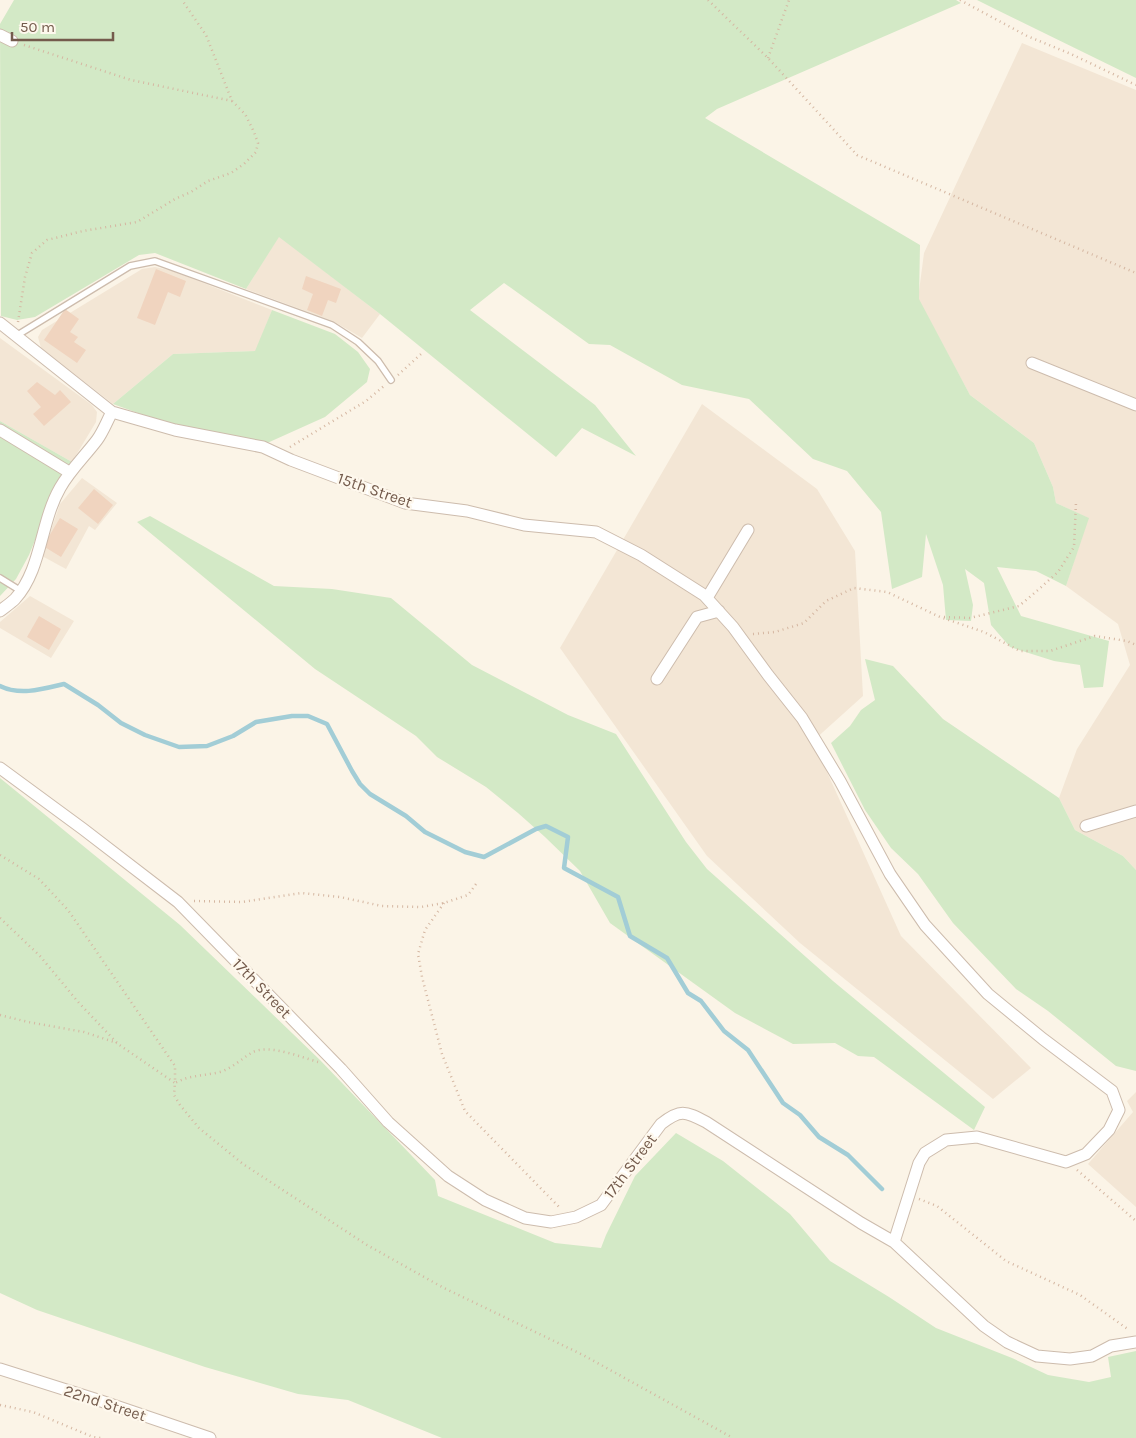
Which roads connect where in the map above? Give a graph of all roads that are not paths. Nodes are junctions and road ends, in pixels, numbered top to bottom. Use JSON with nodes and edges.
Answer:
{"nodes":[{"id":1,"x":0,"y":35,"type":"edge"},
{"id":2,"x":12,"y":41,"type":"road end"},
{"id":3,"x":0,"y":323,"type":"edge"},
{"id":4,"x":16,"y":336,"type":"junction"},
{"id":5,"x":1032,"y":363,"type":"dead end"},
{"id":6,"x":391,"y":380,"type":"road end"},
{"id":7,"x":1136,"y":405,"type":"edge"},
{"id":8,"x":112,"y":412,"type":"junction"},
{"id":9,"x":0,"y":430,"type":"edge"},
{"id":10,"x":69,"y":472,"type":"junction"},
{"id":11,"x":748,"y":530,"type":"dead end"},
{"id":12,"x":0,"y":578,"type":"edge"},
{"id":13,"x":21,"y":591,"type":"junction"},
{"id":14,"x":707,"y":598,"type":"junction"},
{"id":15,"x":0,"y":611,"type":"edge"},
{"id":16,"x":719,"y":611,"type":"junction"},
{"id":17,"x":657,"y":679,"type":"dead end"},
{"id":18,"x":0,"y":768,"type":"edge"},
{"id":19,"x":1136,"y":811,"type":"edge"},
{"id":20,"x":1086,"y":826,"type":"dead end"},
{"id":21,"x":894,"y":1242,"type":"junction"},
{"id":22,"x":1136,"y":1342,"type":"edge"},
{"id":23,"x":0,"y":1369,"type":"edge"},
{"id":24,"x":210,"y":1438,"type":"edge"}],
"edges":[{"from":1,"to":2,"type":"street"},
{"from":3,"to":4,"type":"street"},
{"from":4,"to":6,"type":"lane"},
{"from":4,"to":8,"type":"street"},
{"from":5,"to":7,"type":"street"},
{"from":8,"to":10,"type":"street"},
{"from":8,"to":14,"type":"street","name":"15th Street"},
{"from":9,"to":10,"type":"street"},
{"from":10,"to":13,"type":"street"},
{"from":11,"to":14,"type":"street"},
{"from":12,"to":13,"type":"lane"},
{"from":13,"to":15,"type":"street"},
{"from":14,"to":16,"type":"street","name":"15th Street"},
{"from":16,"to":17,"type":"street"},
{"from":16,"to":21,"type":"street","name":"15th Street"},
{"from":18,"to":21,"type":"street","name":"17th Street"},
{"from":19,"to":20,"type":"street"},
{"from":21,"to":22,"type":"street","name":"17th Street"},
{"from":23,"to":24,"type":"street","name":"22nd Street"}]}
